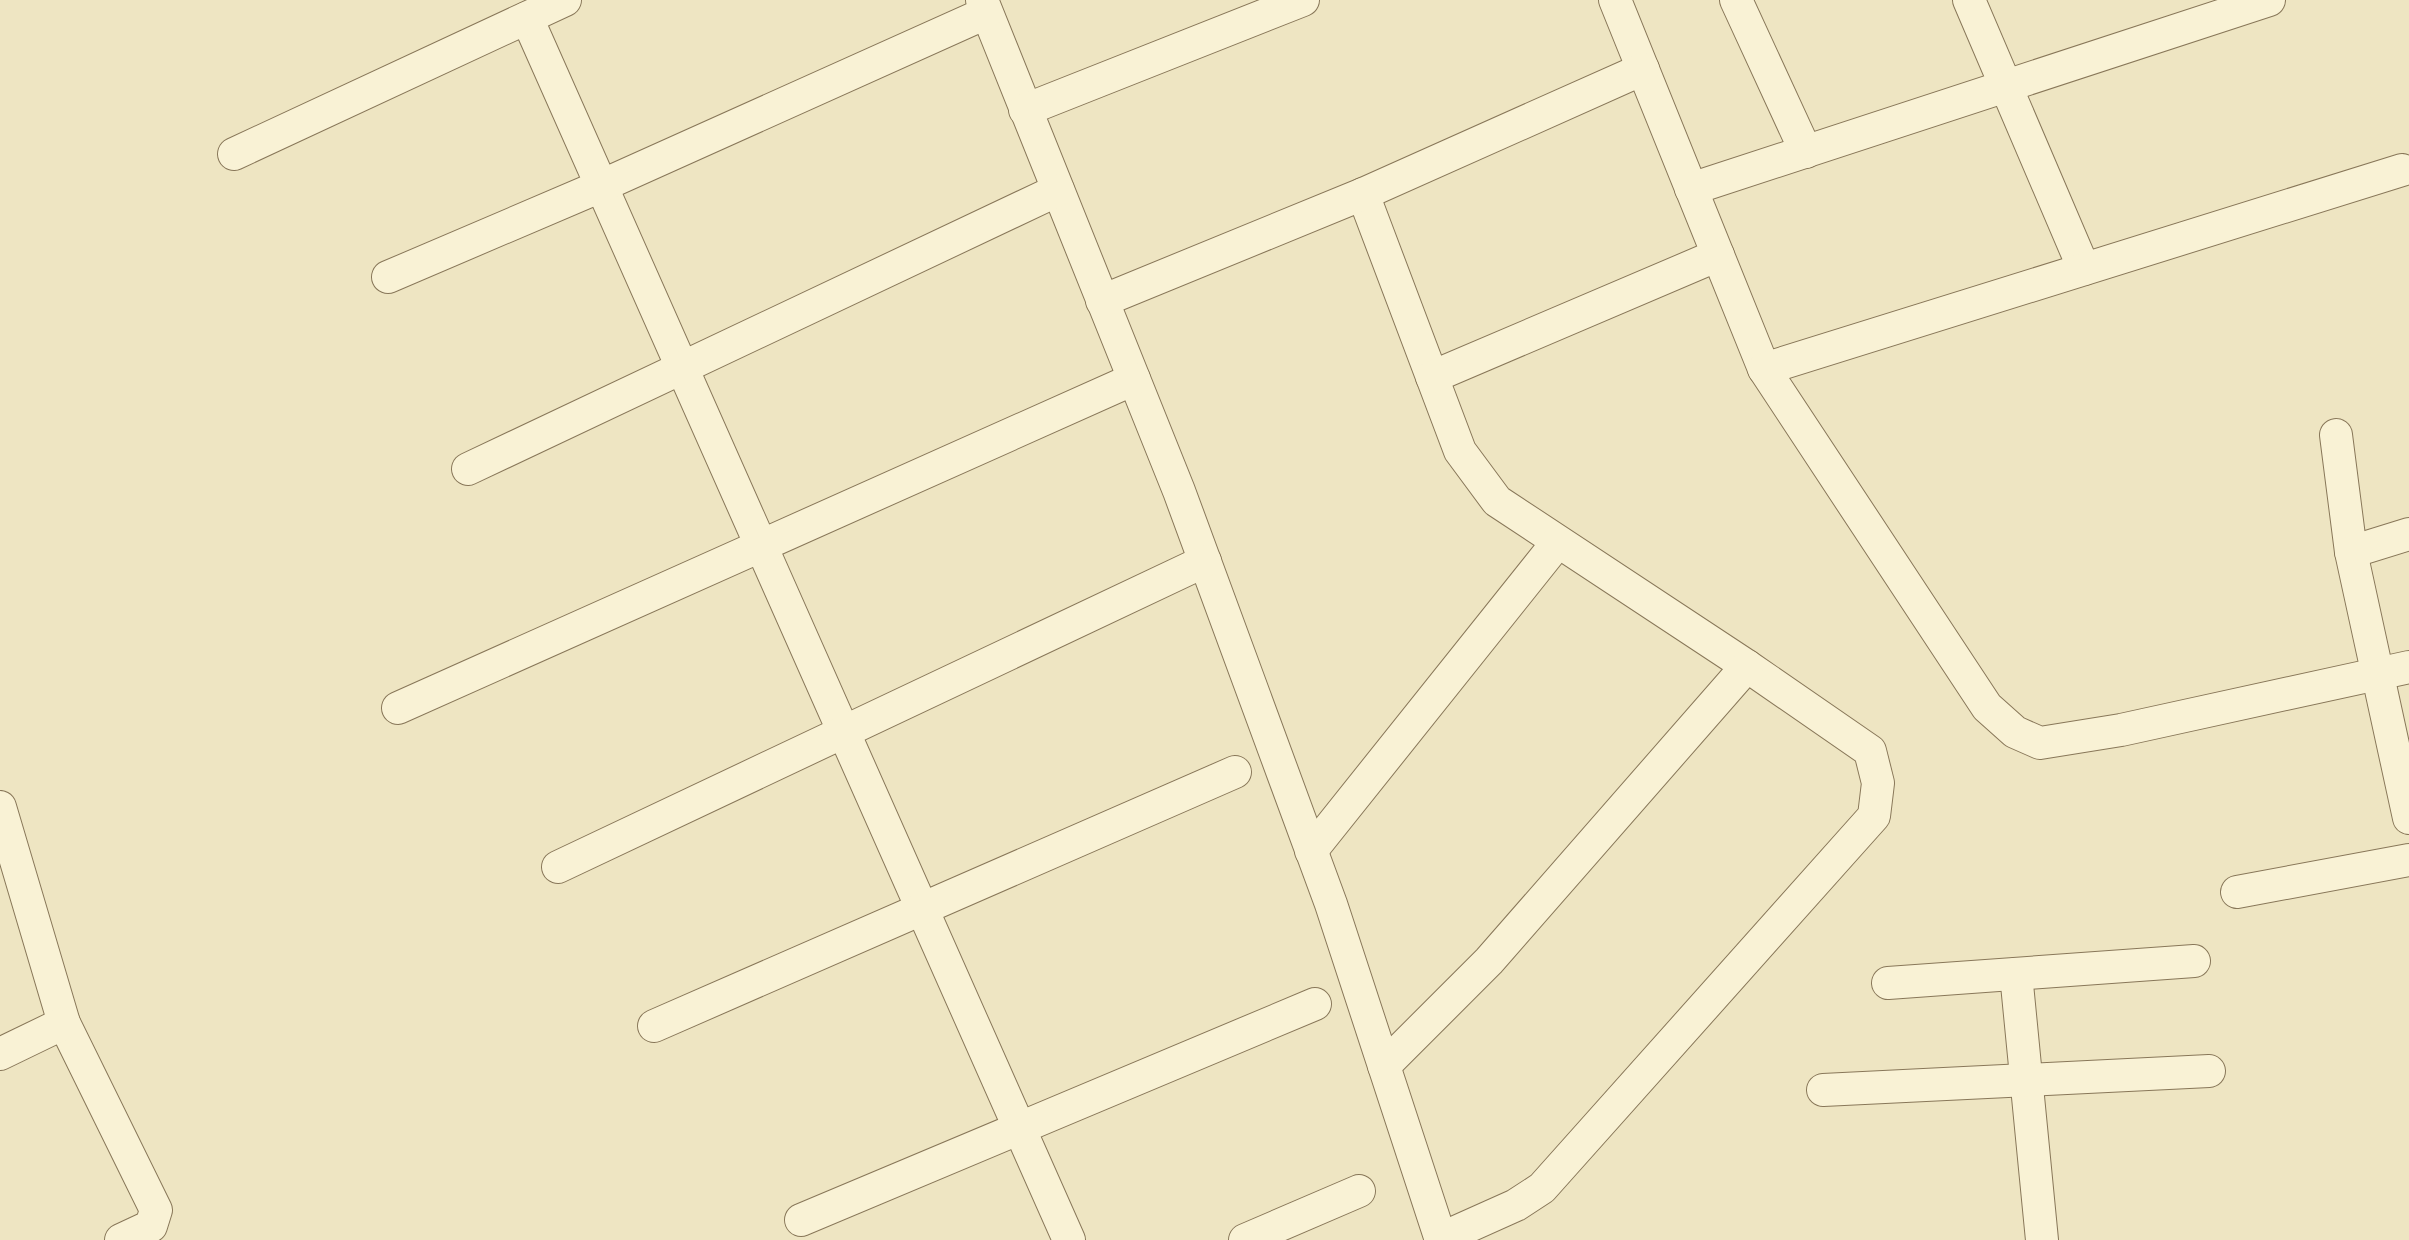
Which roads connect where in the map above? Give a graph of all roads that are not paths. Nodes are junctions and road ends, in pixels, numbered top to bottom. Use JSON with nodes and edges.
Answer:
{"nodes":[{"id":1,"x":566,"y":0,"type":"edge"},
{"id":2,"x":1304,"y":0,"type":"edge"},
{"id":3,"x":1616,"y":0,"type":"edge"},
{"id":4,"x":1736,"y":0,"type":"edge"},
{"id":5,"x":1969,"y":0,"type":"edge"},
{"id":6,"x":2269,"y":0,"type":"edge"},
{"id":7,"x":984,"y":7,"type":"edge"},
{"id":8,"x":526,"y":18,"type":"junction"},
{"id":9,"x":1643,"y":69,"type":"junction"},
{"id":10,"x":2006,"y":86,"type":"junction"},
{"id":11,"x":1025,"y":110,"type":"junction"},
{"id":12,"x":1806,"y":152,"type":"junction"},
{"id":13,"x":234,"y":154,"type":"dead end"},
{"id":14,"x":2402,"y":170,"type":"dead end"},
{"id":15,"x":601,"y":186,"type":"junction"},
{"id":16,"x":1691,"y":189,"type":"junction"},
{"id":17,"x":1058,"y":190,"type":"junction"},
{"id":18,"x":1363,"y":194,"type":"junction"},
{"id":19,"x":1718,"y":255,"type":"junction"},
{"id":20,"x":2084,"y":269,"type":"junction"},
{"id":21,"x":388,"y":277,"type":"dead end"},
{"id":22,"x":1102,"y":301,"type":"junction"},
{"id":23,"x":682,"y":368,"type":"junction"},
{"id":24,"x":1764,"y":369,"type":"junction"},
{"id":25,"x":1432,"y":377,"type":"junction"},
{"id":26,"x":1134,"y":379,"type":"junction"},
{"id":27,"x":2336,"y":435,"type":"dead end"},
{"id":28,"x":468,"y":469,"type":"dead end"},
{"id":29,"x":2409,"y":534,"type":"edge"},
{"id":30,"x":1557,"y":543,"type":"junction"},
{"id":31,"x":761,"y":546,"type":"junction"},
{"id":32,"x":2351,"y":552,"type":"junction"},
{"id":33,"x":1204,"y":561,"type":"junction"},
{"id":34,"x":1747,"y":666,"type":"junction"},
{"id":35,"x":2409,"y":667,"type":"edge"},
{"id":36,"x":2378,"y":674,"type":"junction"},
{"id":37,"x":398,"y":708,"type":"dead end"},
{"id":38,"x":843,"y":732,"type":"junction"},
{"id":39,"x":1235,"y":772,"type":"dead end"},
{"id":40,"x":2409,"y":818,"type":"edge"},
{"id":41,"x":3,"y":825,"type":"edge"},
{"id":42,"x":1311,"y":850,"type":"junction"},
{"id":43,"x":2409,"y":860,"type":"edge"},
{"id":44,"x":558,"y":867,"type":"dead end"},
{"id":45,"x":2237,"y":892,"type":"dead end"},
{"id":46,"x":922,"y":909,"type":"junction"},
{"id":47,"x":2194,"y":961,"type":"dead end"},
{"id":48,"x":2016,"y":974,"type":"junction"},
{"id":49,"x":1888,"y":983,"type":"dead end"},
{"id":50,"x":1315,"y":1004,"type":"dead end"},
{"id":51,"x":64,"y":1023,"type":"junction"},
{"id":52,"x":654,"y":1026,"type":"dead end"},
{"id":53,"x":0,"y":1054,"type":"edge"},
{"id":54,"x":1384,"y":1066,"type":"junction"},
{"id":55,"x":2209,"y":1071,"type":"dead end"},
{"id":56,"x":2026,"y":1080,"type":"junction"},
{"id":57,"x":1823,"y":1090,"type":"dead end"},
{"id":58,"x":1019,"y":1128,"type":"junction"},
{"id":59,"x":1359,"y":1191,"type":"dead end"},
{"id":60,"x":801,"y":1220,"type":"dead end"},
{"id":61,"x":1440,"y":1239,"type":"edge"},
{"id":62,"x":121,"y":1240,"type":"edge"},
{"id":63,"x":1069,"y":1240,"type":"edge"},
{"id":64,"x":1245,"y":1240,"type":"edge"},
{"id":65,"x":2042,"y":1240,"type":"edge"}],
"edges":[{"from":1,"to":8,"type":"street"},
{"from":2,"to":11,"type":"street"},
{"from":3,"to":9,"type":"street"},
{"from":4,"to":12,"type":"street"},
{"from":5,"to":10,"type":"street"},
{"from":6,"to":10,"type":"street"},
{"from":7,"to":11,"type":"street"},
{"from":7,"to":15,"type":"street"},
{"from":8,"to":13,"type":"street"},
{"from":8,"to":15,"type":"street"},
{"from":9,"to":16,"type":"street"},
{"from":9,"to":18,"type":"street"},
{"from":10,"to":12,"type":"street"},
{"from":10,"to":20,"type":"street"},
{"from":11,"to":17,"type":"street"},
{"from":12,"to":16,"type":"street"},
{"from":14,"to":20,"type":"street"},
{"from":15,"to":21,"type":"street"},
{"from":15,"to":23,"type":"street"},
{"from":16,"to":19,"type":"street"},
{"from":17,"to":22,"type":"street"},
{"from":17,"to":23,"type":"street"},
{"from":18,"to":22,"type":"street"},
{"from":18,"to":25,"type":"street"},
{"from":19,"to":24,"type":"street"},
{"from":19,"to":25,"type":"street"},
{"from":20,"to":24,"type":"street"},
{"from":22,"to":26,"type":"street"},
{"from":23,"to":28,"type":"street"},
{"from":23,"to":31,"type":"street"},
{"from":24,"to":36,"type":"street"},
{"from":25,"to":30,"type":"street"},
{"from":26,"to":31,"type":"street"},
{"from":26,"to":33,"type":"street"},
{"from":27,"to":32,"type":"street"},
{"from":29,"to":32,"type":"street"},
{"from":30,"to":34,"type":"street"},
{"from":30,"to":42,"type":"street"},
{"from":31,"to":37,"type":"street"},
{"from":31,"to":38,"type":"street"},
{"from":32,"to":36,"type":"street"},
{"from":33,"to":38,"type":"street"},
{"from":33,"to":42,"type":"street"},
{"from":34,"to":54,"type":"street"},
{"from":34,"to":61,"type":"street"},
{"from":35,"to":36,"type":"street"},
{"from":36,"to":40,"type":"street"},
{"from":38,"to":44,"type":"street"},
{"from":38,"to":46,"type":"street"},
{"from":39,"to":46,"type":"street"},
{"from":41,"to":51,"type":"street"},
{"from":42,"to":54,"type":"street"},
{"from":43,"to":45,"type":"street"},
{"from":46,"to":52,"type":"street"},
{"from":46,"to":58,"type":"street"},
{"from":47,"to":48,"type":"street"},
{"from":48,"to":49,"type":"street"},
{"from":48,"to":56,"type":"street"},
{"from":50,"to":58,"type":"street"},
{"from":51,"to":53,"type":"street"},
{"from":51,"to":62,"type":"street"},
{"from":54,"to":61,"type":"street"},
{"from":55,"to":56,"type":"street"},
{"from":56,"to":57,"type":"street"},
{"from":56,"to":65,"type":"street"},
{"from":58,"to":60,"type":"street"},
{"from":58,"to":63,"type":"street"},
{"from":59,"to":64,"type":"street"}]}
